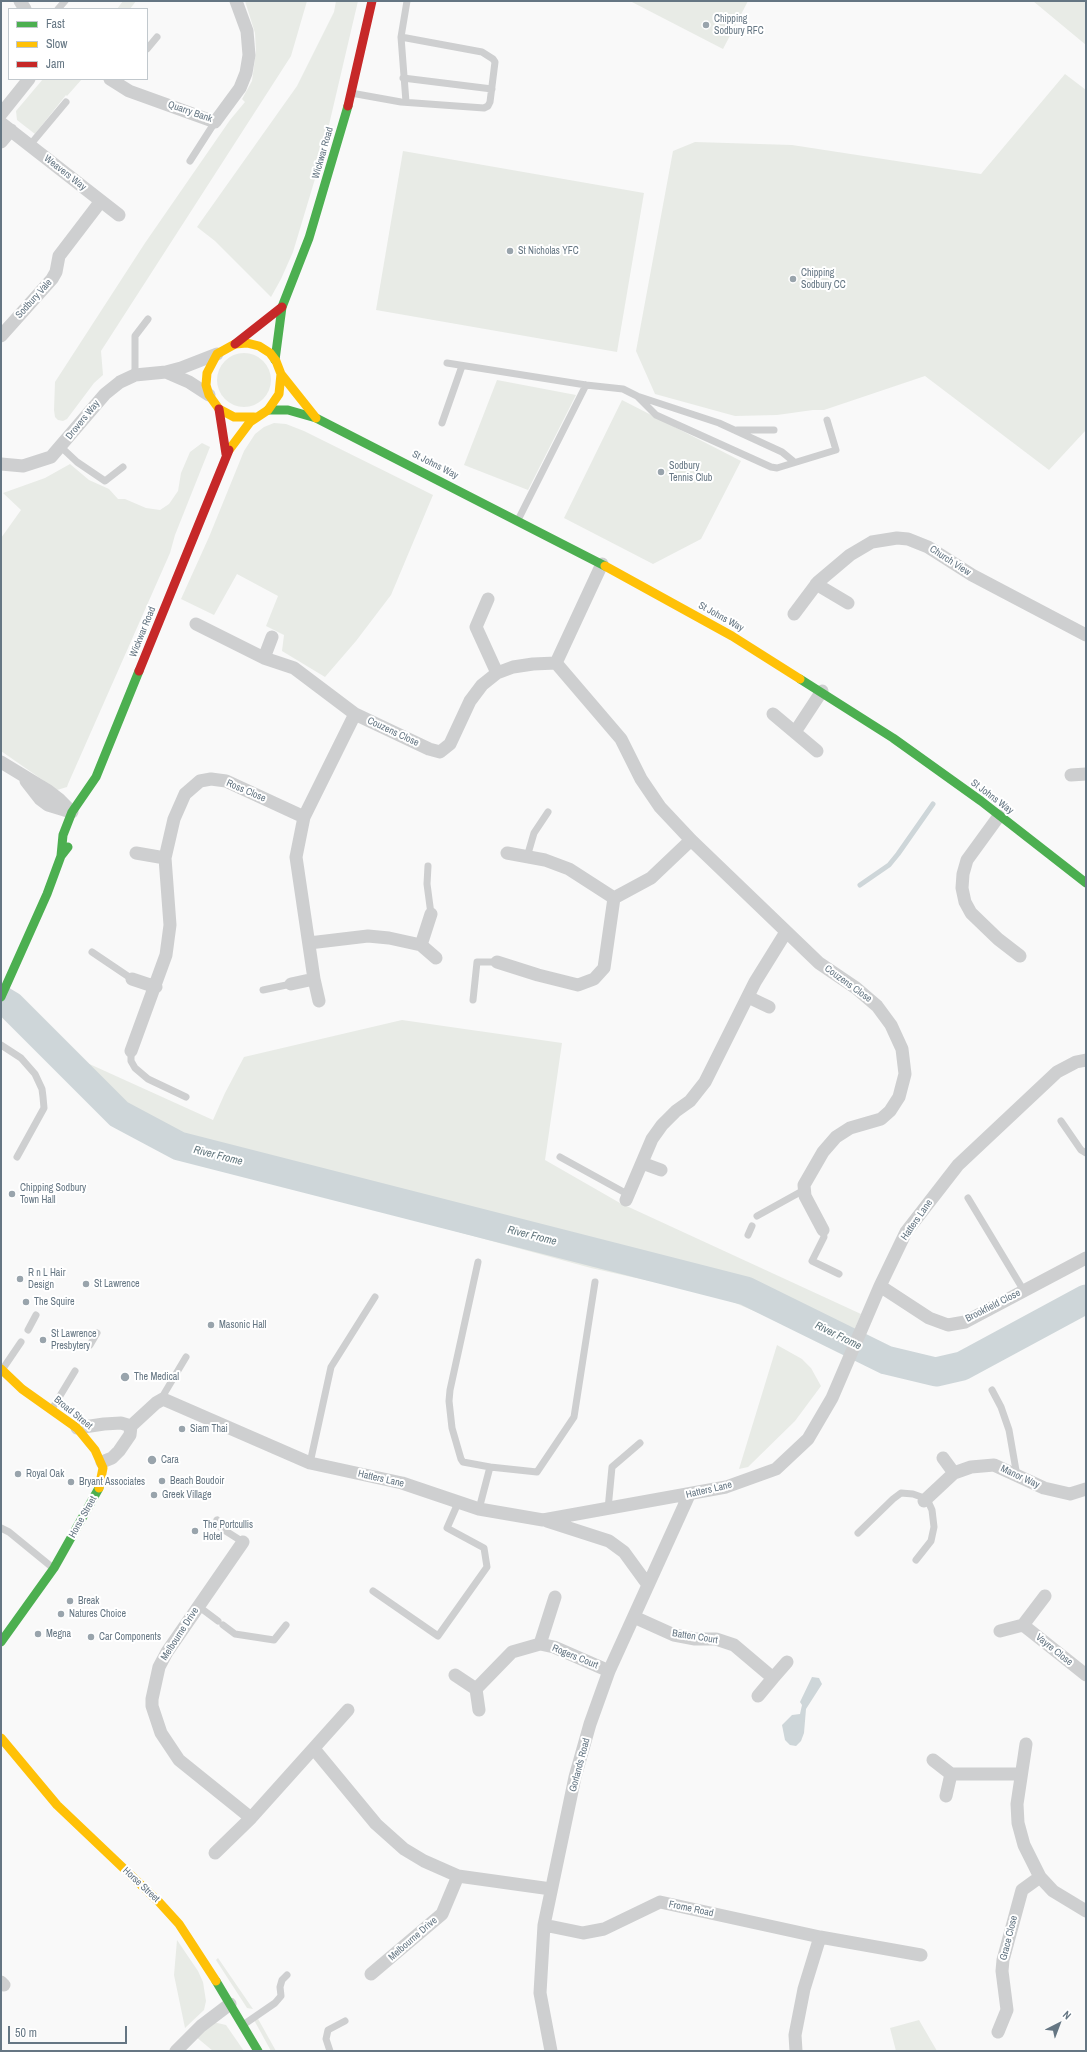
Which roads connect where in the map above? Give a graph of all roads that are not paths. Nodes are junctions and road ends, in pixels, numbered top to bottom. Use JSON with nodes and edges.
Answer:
{"nodes":[{"id":1,"x":236,"y":1,"type":"edge"},
{"id":2,"x":372,"y":1,"type":"edge"},
{"id":3,"x":407,"y":1,"type":"edge"},
{"id":4,"x":156,"y":37,"type":"dead end"},
{"id":5,"x":401,"y":37,"type":"junction"},
{"id":6,"x":148,"y":48,"type":"edge"},
{"id":7,"x":403,"y":78,"type":"junction"},
{"id":8,"x":28,"y":80,"type":"edge"},
{"id":9,"x":117,"y":81,"type":"edge"},
{"id":10,"x":492,"y":89,"type":"junction"},
{"id":11,"x":350,"y":93,"type":"junction"},
{"id":12,"x":66,"y":102,"type":"dead end"},
{"id":13,"x":406,"y":102,"type":"junction"},
{"id":14,"x":1,"y":114,"type":"edge"},
{"id":15,"x":215,"y":122,"type":"junction"},
{"id":16,"x":6,"y":126,"type":"edge"},
{"id":17,"x":1,"y":142,"type":"edge"},
{"id":18,"x":30,"y":146,"type":"junction"},
{"id":19,"x":190,"y":161,"type":"dead end"},
{"id":20,"x":101,"y":201,"type":"junction"},
{"id":21,"x":119,"y":215,"type":"dead end"},
{"id":22,"x":282,"y":307,"type":"junction"},
{"id":23,"x":148,"y":319,"type":"dead end"},
{"id":24,"x":1,"y":336,"type":"edge"},
{"id":25,"x":235,"y":344,"type":"junction"},
{"id":26,"x":217,"y":354,"type":"junction"},
{"id":27,"x":275,"y":360,"type":"junction"},
{"id":28,"x":448,"y":363,"type":"dead end"},
{"id":29,"x":462,"y":366,"type":"junction"},
{"id":30,"x":166,"y":372,"type":"junction"},
{"id":31,"x":135,"y":374,"type":"junction"},
{"id":32,"x":281,"y":374,"type":"junction"},
{"id":33,"x":586,"y":385,"type":"junction"},
{"id":34,"x":209,"y":395,"type":"junction"},
{"id":35,"x":637,"y":396,"type":"junction"},
{"id":36,"x":219,"y":409,"type":"junction"},
{"id":37,"x":268,"y":410,"type":"junction"},
{"id":38,"x":254,"y":417,"type":"junction"},
{"id":39,"x":316,"y":418,"type":"junction"},
{"id":40,"x":827,"y":420,"type":"dead end"},
{"id":41,"x":442,"y":423,"type":"dead end"},
{"id":42,"x":735,"y":430,"type":"junction"},
{"id":43,"x":774,"y":430,"type":"dead end"},
{"id":44,"x":61,"y":447,"type":"junction"},
{"id":45,"x":226,"y":454,"type":"junction"},
{"id":46,"x":793,"y":462,"type":"junction"},
{"id":47,"x":1,"y":464,"type":"edge"},
{"id":48,"x":123,"y":467,"type":"dead end"},
{"id":49,"x":518,"y":520,"type":"junction"},
{"id":50,"x":602,"y":564,"type":"junction"},
{"id":51,"x":816,"y":584,"type":"junction"},
{"id":52,"x":488,"y":599,"type":"dead end"},
{"id":53,"x":848,"y":603,"type":"dead end"},
{"id":54,"x":794,"y":614,"type":"dead end"},
{"id":55,"x":196,"y":624,"type":"dead end"},
{"id":56,"x":1086,"y":635,"type":"edge"},
{"id":57,"x":272,"y":637,"type":"dead end"},
{"id":58,"x":264,"y":658,"type":"junction"},
{"id":59,"x":556,"y":663,"type":"junction"},
{"id":60,"x":496,"y":673,"type":"junction"},
{"id":61,"x":822,"y":692,"type":"junction"},
{"id":62,"x":355,"y":714,"type":"junction"},
{"id":63,"x":773,"y":714,"type":"dead end"},
{"id":64,"x":795,"y":732,"type":"junction"},
{"id":65,"x":817,"y":751,"type":"dead end"},
{"id":66,"x":1,"y":762,"type":"edge"},
{"id":67,"x":1086,"y":774,"type":"edge"},
{"id":68,"x":1071,"y":775,"type":"dead end"},
{"id":69,"x":72,"y":812,"type":"junction"},
{"id":70,"x":548,"y":812,"type":"dead end"},
{"id":71,"x":999,"y":816,"type":"junction"},
{"id":72,"x":304,"y":817,"type":"junction"},
{"id":73,"x":692,"y":840,"type":"junction"},
{"id":74,"x":136,"y":853,"type":"dead end"},
{"id":75,"x":507,"y":853,"type":"dead end"},
{"id":76,"x":527,"y":857,"type":"junction"},
{"id":77,"x":165,"y":858,"type":"junction"},
{"id":78,"x":428,"y":866,"type":"dead end"},
{"id":79,"x":1086,"y":884,"type":"edge"},
{"id":80,"x":614,"y":898,"type":"junction"},
{"id":81,"x":431,"y":914,"type":"joint"},
{"id":82,"x":786,"y":932,"type":"junction"},
{"id":83,"x":309,"y":943,"type":"junction"},
{"id":84,"x":421,"y":945,"type":"junction"},
{"id":85,"x":92,"y":952,"type":"dead end"},
{"id":86,"x":1020,"y":956,"type":"dead end"},
{"id":87,"x":436,"y":958,"type":"dead end"},
{"id":88,"x":497,"y":962,"type":"joint"},
{"id":89,"x":132,"y":979,"type":"joint"},
{"id":90,"x":314,"y":979,"type":"junction"},
{"id":91,"x":291,"y":984,"type":"joint"},
{"id":92,"x":156,"y":987,"type":"junction"},
{"id":93,"x":263,"y":990,"type":"dead end"},
{"id":94,"x":2,"y":994,"type":"edge"},
{"id":95,"x":748,"y":997,"type":"junction"},
{"id":96,"x":473,"y":1000,"type":"dead end"},
{"id":97,"x":319,"y":1001,"type":"dead end"},
{"id":98,"x":769,"y":1007,"type":"dead end"},
{"id":99,"x":1,"y":1045,"type":"edge"},
{"id":100,"x":131,"y":1052,"type":"joint"},
{"id":101,"x":1086,"y":1060,"type":"edge"},
{"id":102,"x":186,"y":1097,"type":"dead end"},
{"id":103,"x":1062,"y":1120,"type":"dead end"},
{"id":104,"x":1086,"y":1153,"type":"edge"},
{"id":105,"x":17,"y":1157,"type":"dead end"},
{"id":106,"x":560,"y":1157,"type":"dead end"},
{"id":107,"x":642,"y":1163,"type":"junction"},
{"id":108,"x":661,"y":1170,"type":"dead end"},
{"id":109,"x":804,"y":1190,"type":"junction"},
{"id":110,"x":628,"y":1197,"type":"joint"},
{"id":111,"x":968,"y":1198,"type":"dead end"},
{"id":112,"x":757,"y":1216,"type":"dead end"},
{"id":113,"x":752,"y":1226,"type":"dead end"},
{"id":114,"x":823,"y":1230,"type":"joint"},
{"id":115,"x":748,"y":1235,"type":"dead end"},
{"id":116,"x":1086,"y":1258,"type":"edge"},
{"id":117,"x":478,"y":1262,"type":"dead end"},
{"id":118,"x":839,"y":1274,"type":"dead end"},
{"id":119,"x":594,"y":1282,"type":"dead end"},
{"id":120,"x":880,"y":1286,"type":"junction"},
{"id":121,"x":1024,"y":1291,"type":"junction"},
{"id":122,"x":375,"y":1297,"type":"dead end"},
{"id":123,"x":36,"y":1315,"type":"dead end"},
{"id":124,"x":28,"y":1330,"type":"dead end"},
{"id":125,"x":97,"y":1332,"type":"dead end"},
{"id":126,"x":21,"y":1342,"type":"dead end"},
{"id":127,"x":90,"y":1345,"type":"dead end"},
{"id":128,"x":186,"y":1357,"type":"dead end"},
{"id":129,"x":1,"y":1370,"type":"edge"},
{"id":130,"x":75,"y":1371,"type":"dead end"},
{"id":131,"x":4,"y":1386,"type":"dead end"},
{"id":132,"x":22,"y":1389,"type":"junction"},
{"id":133,"x":992,"y":1390,"type":"dead end"},
{"id":134,"x":161,"y":1399,"type":"junction"},
{"id":135,"x":52,"y":1409,"type":"junction"},
{"id":136,"x":131,"y":1426,"type":"junction"},
{"id":137,"x":77,"y":1428,"type":"junction"},
{"id":138,"x":640,"y":1443,"type":"dead end"},
{"id":139,"x":943,"y":1458,"type":"dead end"},
{"id":140,"x":102,"y":1462,"type":"junction"},
{"id":141,"x":310,"y":1463,"type":"junction"},
{"id":142,"x":490,"y":1467,"type":"junction"},
{"id":143,"x":954,"y":1473,"type":"junction"},
{"id":144,"x":1018,"y":1476,"type":"junction"},
{"id":145,"x":1086,"y":1489,"type":"edge"},
{"id":146,"x":689,"y":1495,"type":"junction"},
{"id":147,"x":926,"y":1500,"type":"junction"},
{"id":148,"x":458,"y":1503,"type":"junction"},
{"id":149,"x":479,"y":1508,"type":"junction"},
{"id":150,"x":608,"y":1509,"type":"junction"},
{"id":151,"x":216,"y":1520,"type":"dead end"},
{"id":152,"x":543,"y":1520,"type":"junction"},
{"id":153,"x":1,"y":1528,"type":"edge"},
{"id":154,"x":858,"y":1533,"type":"dead end"},
{"id":155,"x":243,"y":1542,"type":"joint"},
{"id":156,"x":916,"y":1560,"type":"dead end"},
{"id":157,"x":54,"y":1568,"type":"junction"},
{"id":158,"x":648,"y":1585,"type":"junction"},
{"id":159,"x":372,"y":1591,"type":"dead end"},
{"id":160,"x":1045,"y":1596,"type":"dead end"},
{"id":161,"x":555,"y":1597,"type":"dead end"},
{"id":162,"x":198,"y":1606,"type":"junction"},
{"id":163,"x":634,"y":1617,"type":"junction"},
{"id":164,"x":286,"y":1625,"type":"dead end"},
{"id":165,"x":1023,"y":1625,"type":"junction"},
{"id":166,"x":1000,"y":1630,"type":"dead end"},
{"id":167,"x":1,"y":1642,"type":"edge"},
{"id":168,"x":540,"y":1644,"type":"junction"},
{"id":169,"x":787,"y":1662,"type":"dead end"},
{"id":170,"x":609,"y":1671,"type":"junction"},
{"id":171,"x":1086,"y":1675,"type":"edge"},
{"id":172,"x":455,"y":1676,"type":"dead end"},
{"id":173,"x":774,"y":1678,"type":"junction"},
{"id":174,"x":476,"y":1688,"type":"junction"},
{"id":175,"x":758,"y":1696,"type":"dead end"},
{"id":176,"x":348,"y":1710,"type":"dead end"},
{"id":177,"x":479,"y":1710,"type":"dead end"},
{"id":178,"x":1,"y":1738,"type":"edge"},
{"id":179,"x":1026,"y":1744,"type":"dead end"},
{"id":180,"x":314,"y":1749,"type":"junction"},
{"id":181,"x":933,"y":1760,"type":"dead end"},
{"id":182,"x":951,"y":1774,"type":"junction"},
{"id":183,"x":1020,"y":1774,"type":"junction"},
{"id":184,"x":946,"y":1796,"type":"dead end"},
{"id":185,"x":251,"y":1818,"type":"junction"},
{"id":186,"x":215,"y":1853,"type":"dead end"},
{"id":187,"x":458,"y":1876,"type":"junction"},
{"id":188,"x":1040,"y":1877,"type":"junction"},
{"id":189,"x":551,"y":1889,"type":"junction"},
{"id":190,"x":1086,"y":1911,"type":"edge"},
{"id":191,"x":544,"y":1925,"type":"junction"},
{"id":192,"x":820,"y":1937,"type":"junction"},
{"id":193,"x":921,"y":1955,"type":"dead end"},
{"id":194,"x":371,"y":1974,"type":"dead end"},
{"id":195,"x":287,"y":1975,"type":"dead end"},
{"id":196,"x":230,"y":2004,"type":"junction"},
{"id":197,"x":345,"y":2021,"type":"dead end"},
{"id":198,"x":243,"y":2025,"type":"junction"},
{"id":199,"x":998,"y":2032,"type":"dead end"},
{"id":200,"x":176,"y":2051,"type":"edge"},
{"id":201,"x":258,"y":2051,"type":"edge"},
{"id":202,"x":330,"y":2051,"type":"edge"},
{"id":203,"x":551,"y":2051,"type":"edge"},
{"id":204,"x":796,"y":2051,"type":"edge"}],
"edges":[{"from":1,"to":15,"type":"street","name":"Quarry Bank"},
{"from":2,"to":11,"type":"main road","name":"Wickwar Road"},
{"from":3,"to":5,"type":"lane"},
{"from":4,"to":6,"type":"lane"},
{"from":5,"to":7,"type":"lane"},
{"from":5,"to":10,"type":"lane"},
{"from":7,"to":10,"type":"lane"},
{"from":7,"to":13,"type":"lane"},
{"from":8,"to":14,"type":"street"},
{"from":9,"to":15,"type":"street","name":"Quarry Bank"},
{"from":10,"to":13,"type":"lane"},
{"from":11,"to":13,"type":"lane"},
{"from":11,"to":22,"type":"main road","name":"Wickwar Road"},
{"from":12,"to":18,"type":"lane"},
{"from":15,"to":19,"type":"lane"},
{"from":16,"to":17,"type":"street","name":"Weavers Way"},
{"from":16,"to":18,"type":"street","name":"Weavers Way"},
{"from":18,"to":20,"type":"street","name":"Weavers Way"},
{"from":20,"to":21,"type":"street","name":"Weavers Way"},
{"from":20,"to":24,"type":"street","name":"Sodbury Vale"},
{"from":22,"to":25,"type":"main road","name":"Wickwar Road"},
{"from":22,"to":27,"type":"main road","name":"Wickwar Road"},
{"from":23,"to":31,"type":"lane"},
{"from":25,"to":26,"type":"main road","name":"Wickwar Road"},
{"from":25,"to":27,"type":"main road","name":"Wickwar Road"},
{"from":26,"to":30,"type":"street","name":"Drovers Way"},
{"from":26,"to":34,"type":"main road"},
{"from":27,"to":32,"type":"main road","name":"Wickwar Road"},
{"from":28,"to":29,"type":"lane"},
{"from":29,"to":33,"type":"lane"},
{"from":29,"to":41,"type":"lane"},
{"from":30,"to":31,"type":"street","name":"Drovers Way"},
{"from":30,"to":34,"type":"street","name":"Drovers Way"},
{"from":31,"to":44,"type":"street","name":"Drovers Way"},
{"from":32,"to":37,"type":"main road","name":"Wickwar Road"},
{"from":32,"to":39,"type":"main road","name":"St Johns Way"},
{"from":33,"to":35,"type":"lane"},
{"from":33,"to":49,"type":"lane"},
{"from":34,"to":36,"type":"main road"},
{"from":35,"to":42,"type":"lane"},
{"from":35,"to":46,"type":"lane"},
{"from":36,"to":38,"type":"main road","name":"Wickwar Road"},
{"from":36,"to":45,"type":"main road"},
{"from":37,"to":38,"type":"main road","name":"Wickwar Road"},
{"from":37,"to":39,"type":"main road","name":"St Johns Way"},
{"from":38,"to":45,"type":"main road","name":"Wickwar Road"},
{"from":39,"to":49,"type":"main road","name":"St Johns Way"},
{"from":40,"to":46,"type":"lane"},
{"from":42,"to":43,"type":"lane"},
{"from":42,"to":46,"type":"lane"},
{"from":44,"to":47,"type":"street","name":"Drovers Way"},
{"from":44,"to":48,"type":"lane"},
{"from":45,"to":69,"type":"main road","name":"Wickwar Road"},
{"from":49,"to":50,"type":"main road","name":"St Johns Way"},
{"from":50,"to":59,"type":"street"},
{"from":50,"to":61,"type":"main road","name":"St Johns Way"},
{"from":51,"to":53,"type":"street"},
{"from":51,"to":54,"type":"street","name":"Church View"},
{"from":51,"to":56,"type":"street","name":"Church View"},
{"from":52,"to":60,"type":"street"},
{"from":55,"to":58,"type":"street","name":"Couzens Close"},
{"from":57,"to":58,"type":"street"},
{"from":58,"to":62,"type":"street","name":"Couzens Close"},
{"from":59,"to":60,"type":"street","name":"Couzens Close"},
{"from":59,"to":73,"type":"street","name":"Couzens Close"},
{"from":60,"to":62,"type":"street","name":"Couzens Close"},
{"from":61,"to":64,"type":"street"},
{"from":61,"to":71,"type":"main road","name":"St Johns Way"},
{"from":62,"to":72,"type":"street"},
{"from":63,"to":64,"type":"street"},
{"from":64,"to":65,"type":"street"},
{"from":66,"to":69,"type":"street"},
{"from":67,"to":68,"type":"street"},
{"from":69,"to":94,"type":"main road","name":"Wickwar Road"},
{"from":70,"to":76,"type":"lane"},
{"from":71,"to":79,"type":"main road","name":"St Johns Way"},
{"from":71,"to":86,"type":"street"},
{"from":72,"to":77,"type":"street","name":"Ross Close"},
{"from":72,"to":83,"type":"street"},
{"from":73,"to":80,"type":"street"},
{"from":73,"to":82,"type":"street","name":"Couzens Close"},
{"from":74,"to":77,"type":"street"},
{"from":75,"to":76,"type":"street"},
{"from":76,"to":80,"type":"street"},
{"from":77,"to":92,"type":"street","name":"Ross Close"},
{"from":78,"to":81,"type":"lane"},
{"from":80,"to":88,"type":"street"},
{"from":81,"to":84,"type":"street"},
{"from":82,"to":95,"type":"street"},
{"from":82,"to":109,"type":"street","name":"Couzens Close"},
{"from":83,"to":84,"type":"street"},
{"from":83,"to":90,"type":"street"},
{"from":84,"to":87,"type":"street"},
{"from":85,"to":89,"type":"lane"},
{"from":88,"to":96,"type":"lane"},
{"from":89,"to":92,"type":"street"},
{"from":90,"to":91,"type":"street"},
{"from":90,"to":97,"type":"street"},
{"from":91,"to":93,"type":"lane"},
{"from":92,"to":100,"type":"street","name":"Ross Close"},
{"from":95,"to":98,"type":"street"},
{"from":95,"to":107,"type":"street"},
{"from":99,"to":105,"type":"lane"},
{"from":100,"to":102,"type":"lane"},
{"from":101,"to":120,"type":"street","name":"Hatters Lane"},
{"from":103,"to":104,"type":"lane"},
{"from":106,"to":110,"type":"lane"},
{"from":107,"to":108,"type":"street"},
{"from":107,"to":110,"type":"street"},
{"from":109,"to":112,"type":"lane"},
{"from":109,"to":114,"type":"street"},
{"from":111,"to":121,"type":"lane"},
{"from":113,"to":115,"type":"lane"},
{"from":114,"to":118,"type":"lane"},
{"from":116,"to":121,"type":"street","name":"Brookfield Close"},
{"from":117,"to":142,"type":"lane"},
{"from":119,"to":142,"type":"lane"},
{"from":120,"to":121,"type":"street","name":"Brookfield Close"},
{"from":120,"to":146,"type":"street","name":"Hatters Lane"},
{"from":122,"to":141,"type":"lane"},
{"from":123,"to":124,"type":"lane"},
{"from":125,"to":127,"type":"lane"},
{"from":126,"to":129,"type":"lane"},
{"from":128,"to":134,"type":"lane"},
{"from":129,"to":132,"type":"main road","name":"Broad Street"},
{"from":130,"to":135,"type":"lane"},
{"from":131,"to":132,"type":"main road","name":"Broad Street"},
{"from":132,"to":135,"type":"main road","name":"Broad Street"},
{"from":133,"to":144,"type":"lane"},
{"from":134,"to":136,"type":"street"},
{"from":134,"to":141,"type":"street","name":"Hatters Lane"},
{"from":135,"to":137,"type":"main road","name":"Broad Street"},
{"from":136,"to":137,"type":"street"},
{"from":136,"to":140,"type":"street"},
{"from":137,"to":140,"type":"main road","name":"Broad Street"},
{"from":138,"to":150,"type":"lane"},
{"from":139,"to":143,"type":"street"},
{"from":140,"to":157,"type":"main road","name":"Horse Street"},
{"from":141,"to":148,"type":"street","name":"Hatters Lane"},
{"from":142,"to":149,"type":"lane"},
{"from":143,"to":144,"type":"street","name":"Manor Way"},
{"from":143,"to":147,"type":"street","name":"Manor Way"},
{"from":144,"to":145,"type":"street","name":"Manor Way"},
{"from":146,"to":150,"type":"street","name":"Hatters Lane"},
{"from":146,"to":158,"type":"street","name":"Gorlands Road"},
{"from":147,"to":154,"type":"lane"},
{"from":147,"to":156,"type":"lane"},
{"from":148,"to":149,"type":"street","name":"Hatters Lane"},
{"from":148,"to":159,"type":"lane"},
{"from":149,"to":152,"type":"street","name":"Hatters Lane"},
{"from":150,"to":152,"type":"street","name":"Hatters Lane"},
{"from":151,"to":155,"type":"lane"},
{"from":152,"to":158,"type":"street"},
{"from":153,"to":157,"type":"lane"},
{"from":155,"to":162,"type":"street","name":"Melbourne Drive"},
{"from":157,"to":167,"type":"main road","name":"Horse Street"},
{"from":158,"to":163,"type":"street","name":"Gorlands Road"},
{"from":160,"to":165,"type":"street"},
{"from":161,"to":168,"type":"street","name":"Rogers Court"},
{"from":162,"to":164,"type":"lane"},
{"from":162,"to":185,"type":"street","name":"Melbourne Drive"},
{"from":163,"to":170,"type":"street","name":"Gorlands Road"},
{"from":163,"to":173,"type":"street","name":"Batten Court"},
{"from":165,"to":166,"type":"street"},
{"from":165,"to":171,"type":"street","name":"Vayre Close"},
{"from":168,"to":170,"type":"street","name":"Rogers Court"},
{"from":168,"to":174,"type":"street","name":"Rogers Court"},
{"from":169,"to":173,"type":"street"},
{"from":170,"to":189,"type":"street","name":"Gorlands Road"},
{"from":172,"to":174,"type":"street"},
{"from":173,"to":175,"type":"street"},
{"from":174,"to":177,"type":"street"},
{"from":176,"to":180,"type":"street"},
{"from":178,"to":196,"type":"main road","name":"Horse Street"},
{"from":179,"to":183,"type":"street"},
{"from":180,"to":185,"type":"street"},
{"from":180,"to":187,"type":"street"},
{"from":181,"to":182,"type":"street"},
{"from":182,"to":183,"type":"street"},
{"from":182,"to":184,"type":"street"},
{"from":183,"to":188,"type":"street"},
{"from":185,"to":186,"type":"street"},
{"from":187,"to":189,"type":"street"},
{"from":187,"to":194,"type":"street","name":"Melbourne Drive"},
{"from":188,"to":190,"type":"street"},
{"from":188,"to":199,"type":"street","name":"Grace Close"},
{"from":189,"to":191,"type":"street","name":"Gorlands Road"},
{"from":191,"to":192,"type":"street","name":"Frome Road"},
{"from":191,"to":203,"type":"street","name":"Gorlands Road"},
{"from":192,"to":193,"type":"street","name":"Frome Road"},
{"from":192,"to":204,"type":"street"},
{"from":195,"to":198,"type":"lane"},
{"from":196,"to":198,"type":"main road","name":"Horse Street"},
{"from":196,"to":200,"type":"street"},
{"from":197,"to":202,"type":"lane"},
{"from":198,"to":201,"type":"main road","name":"Horse Street"}]}
